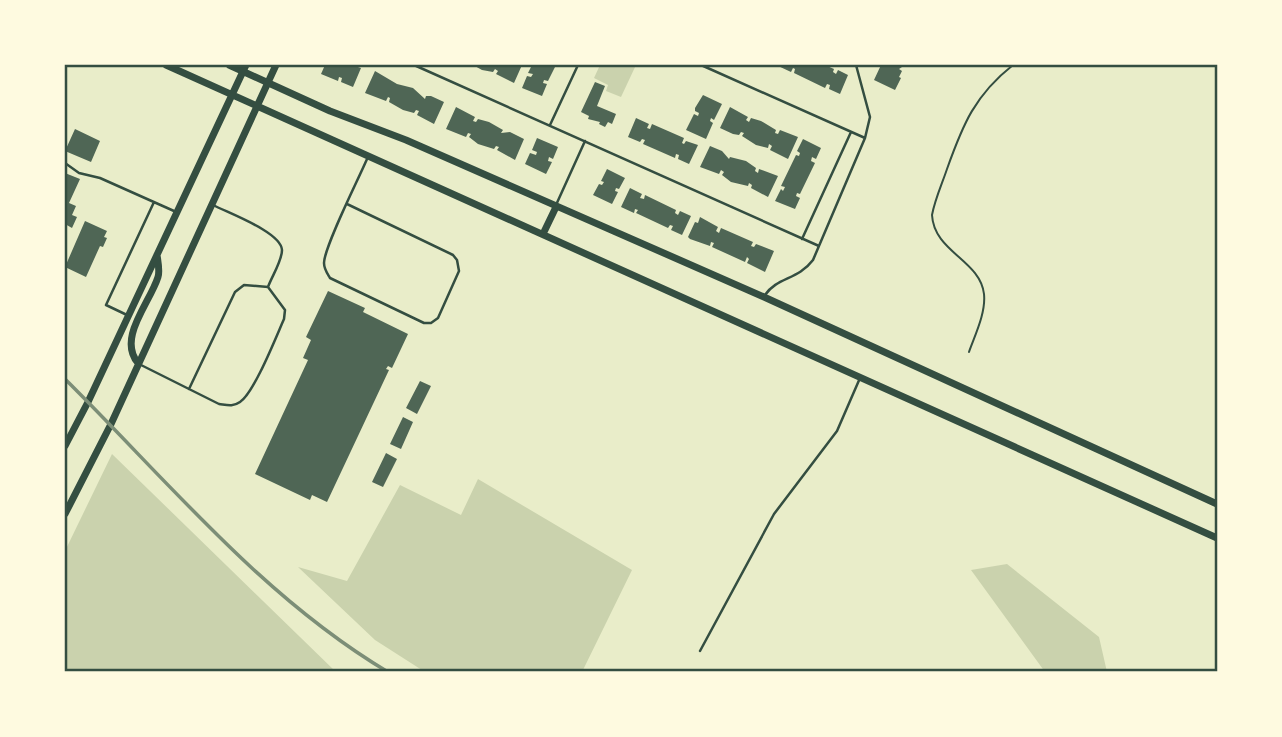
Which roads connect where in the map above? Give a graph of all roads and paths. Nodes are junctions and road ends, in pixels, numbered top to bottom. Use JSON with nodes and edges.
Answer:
{"nodes":[{"id":1,"x":166,"y":65,"type":"edge"},
{"id":2,"x":229,"y":65,"type":"edge"},
{"id":3,"x":276,"y":65,"type":"edge"},
{"id":4,"x":414,"y":65,"type":"edge"},
{"id":5,"x":578,"y":65,"type":"edge"},
{"id":6,"x":701,"y":65,"type":"edge"},
{"id":7,"x":856,"y":65,"type":"edge"},
{"id":8,"x":1013,"y":65,"type":"edge"},
{"id":9,"x":245,"y":68,"type":"edge"},
{"id":10,"x":268,"y":82,"type":"junction"},
{"id":11,"x":232,"y":94,"type":"junction"},
{"id":12,"x":257,"y":106,"type":"junction"},
{"id":13,"x":550,"y":125,"type":"junction"},
{"id":14,"x":851,"y":132,"type":"junction"},
{"id":15,"x":865,"y":138,"type":"junction"},
{"id":16,"x":585,"y":141,"type":"junction"},
{"id":17,"x":369,"y":156,"type":"junction"},
{"id":18,"x":65,"y":163,"type":"edge"},
{"id":19,"x":154,"y":202,"type":"junction"},
{"id":20,"x":347,"y":204,"type":"junction"},
{"id":21,"x":211,"y":205,"type":"junction"},
{"id":22,"x":555,"y":208,"type":"junction"},
{"id":23,"x":177,"y":212,"type":"junction"},
{"id":24,"x":543,"y":234,"type":"junction"},
{"id":25,"x":802,"y":239,"type":"junction"},
{"id":26,"x":819,"y":246,"type":"junction"},
{"id":27,"x":157,"y":254,"type":"junction"},
{"id":28,"x":268,"y":286,"type":"junction"},
{"id":29,"x":764,"y":298,"type":"junction"},
{"id":30,"x":128,"y":316,"type":"junction"},
{"id":31,"x":969,"y":352,"type":"dead end"},
{"id":32,"x":138,"y":363,"type":"junction"},
{"id":33,"x":860,"y":378,"type":"junction"},
{"id":34,"x":189,"y":389,"type":"junction"},
{"id":35,"x":65,"y":446,"type":"edge"},
{"id":36,"x":1217,"y":504,"type":"edge"},
{"id":37,"x":65,"y":514,"type":"edge"},
{"id":38,"x":1217,"y":538,"type":"edge"},
{"id":39,"x":700,"y":650,"type":"dead end"}],
"edges":[{"from":1,"to":11,"type":"main road"},
{"from":2,"to":9,"type":"main road"},
{"from":3,"to":10,"type":"main road"},
{"from":4,"to":13,"type":"lane"},
{"from":5,"to":13,"type":"lane"},
{"from":6,"to":14,"type":"lane"},
{"from":7,"to":15,"type":"lane"},
{"from":8,"to":31,"type":"path"},
{"from":9,"to":10,"type":"main road"},
{"from":9,"to":11,"type":"main road"},
{"from":10,"to":12,"type":"main road"},
{"from":10,"to":22,"type":"main road"},
{"from":11,"to":12,"type":"main road"},
{"from":11,"to":23,"type":"main road"},
{"from":12,"to":17,"type":"main road"},
{"from":12,"to":21,"type":"main road"},
{"from":13,"to":16,"type":"lane"},
{"from":14,"to":15,"type":"lane"},
{"from":14,"to":25,"type":"lane"},
{"from":15,"to":26,"type":"lane"},
{"from":16,"to":22,"type":"lane"},
{"from":16,"to":25,"type":"lane"},
{"from":17,"to":20,"type":"lane"},
{"from":17,"to":24,"type":"main road"},
{"from":18,"to":19,"type":"lane"},
{"from":19,"to":23,"type":"lane"},
{"from":19,"to":30,"type":"lane"},
{"from":20,"to":20,"type":"lane"},
{"from":21,"to":28,"type":"lane"},
{"from":21,"to":32,"type":"main road"},
{"from":22,"to":24,"type":"main road"},
{"from":22,"to":29,"type":"main road"},
{"from":23,"to":27,"type":"main road"},
{"from":24,"to":33,"type":"main road"},
{"from":25,"to":26,"type":"lane"},
{"from":26,"to":29,"type":"lane"},
{"from":27,"to":30,"type":"main road"},
{"from":27,"to":32,"type":"main road"},
{"from":28,"to":34,"type":"lane"},
{"from":28,"to":34,"type":"lane"},
{"from":29,"to":36,"type":"main road"},
{"from":30,"to":35,"type":"main road"},
{"from":32,"to":34,"type":"lane"},
{"from":32,"to":37,"type":"main road"},
{"from":33,"to":38,"type":"main road"},
{"from":33,"to":39,"type":"lane"}]}
